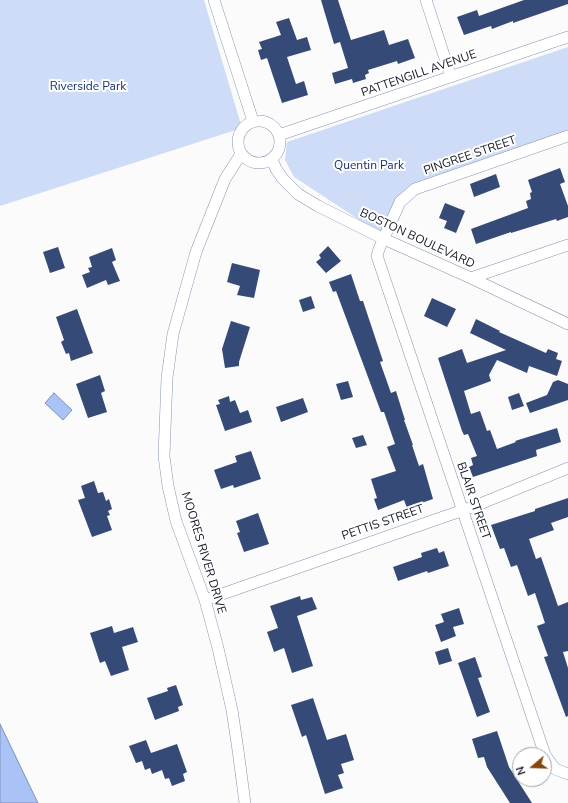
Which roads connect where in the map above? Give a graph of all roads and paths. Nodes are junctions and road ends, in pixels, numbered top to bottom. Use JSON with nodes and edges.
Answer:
{"nodes":[{"id":1,"x":214,"y":0,"type":"edge"},
{"id":2,"x":426,"y":0,"type":"edge"},
{"id":3,"x":568,"y":37,"type":"edge"},
{"id":4,"x":451,"y":76,"type":"junction"},
{"id":5,"x":253,"y":121,"type":"junction"},
{"id":6,"x":279,"y":135,"type":"junction"},
{"id":7,"x":568,"y":136,"type":"edge"},
{"id":8,"x":241,"y":154,"type":"junction"},
{"id":9,"x":272,"y":158,"type":"junction"},
{"id":10,"x":384,"y":239,"type":"junction"},
{"id":11,"x":568,"y":245,"type":"edge"},
{"id":12,"x":471,"y":278,"type":"junction"},
{"id":13,"x":568,"y":324,"type":"edge"},
{"id":14,"x":568,"y":468,"type":"edge"},
{"id":15,"x":462,"y":510,"type":"junction"},
{"id":16,"x":204,"y":600,"type":"junction"},
{"id":17,"x":568,"y":774,"type":"edge"},
{"id":18,"x":244,"y":803,"type":"edge"}],
"edges":[{"from":1,"to":5,"type":"street"},
{"from":2,"to":4,"type":"street"},
{"from":3,"to":4,"type":"street","name":"PATTENGILL AVENUE"},
{"from":4,"to":6,"type":"street","name":"PATTENGILL AVENUE"},
{"from":5,"to":6,"type":"street"},
{"from":5,"to":8,"type":"street"},
{"from":6,"to":9,"type":"street"},
{"from":7,"to":10,"type":"street","name":"PINGREE STREET"},
{"from":8,"to":9,"type":"street"},
{"from":8,"to":16,"type":"street","name":"MOORES RIVER DRIVE"},
{"from":9,"to":10,"type":"street","name":"BOSTON BOULEVARD"},
{"from":10,"to":12,"type":"street","name":"BOSTON BOULEVARD"},
{"from":10,"to":15,"type":"street","name":"BLAIR STREET"},
{"from":11,"to":12,"type":"street"},
{"from":12,"to":13,"type":"street","name":"BOSTON BOULEVARD"},
{"from":14,"to":15,"type":"street","name":"PETTIS STREET"},
{"from":15,"to":16,"type":"street","name":"PETTIS STREET"},
{"from":15,"to":17,"type":"street","name":"BLAIR STREET"},
{"from":16,"to":18,"type":"street","name":"MOORES RIVER DRIVE"}]}
